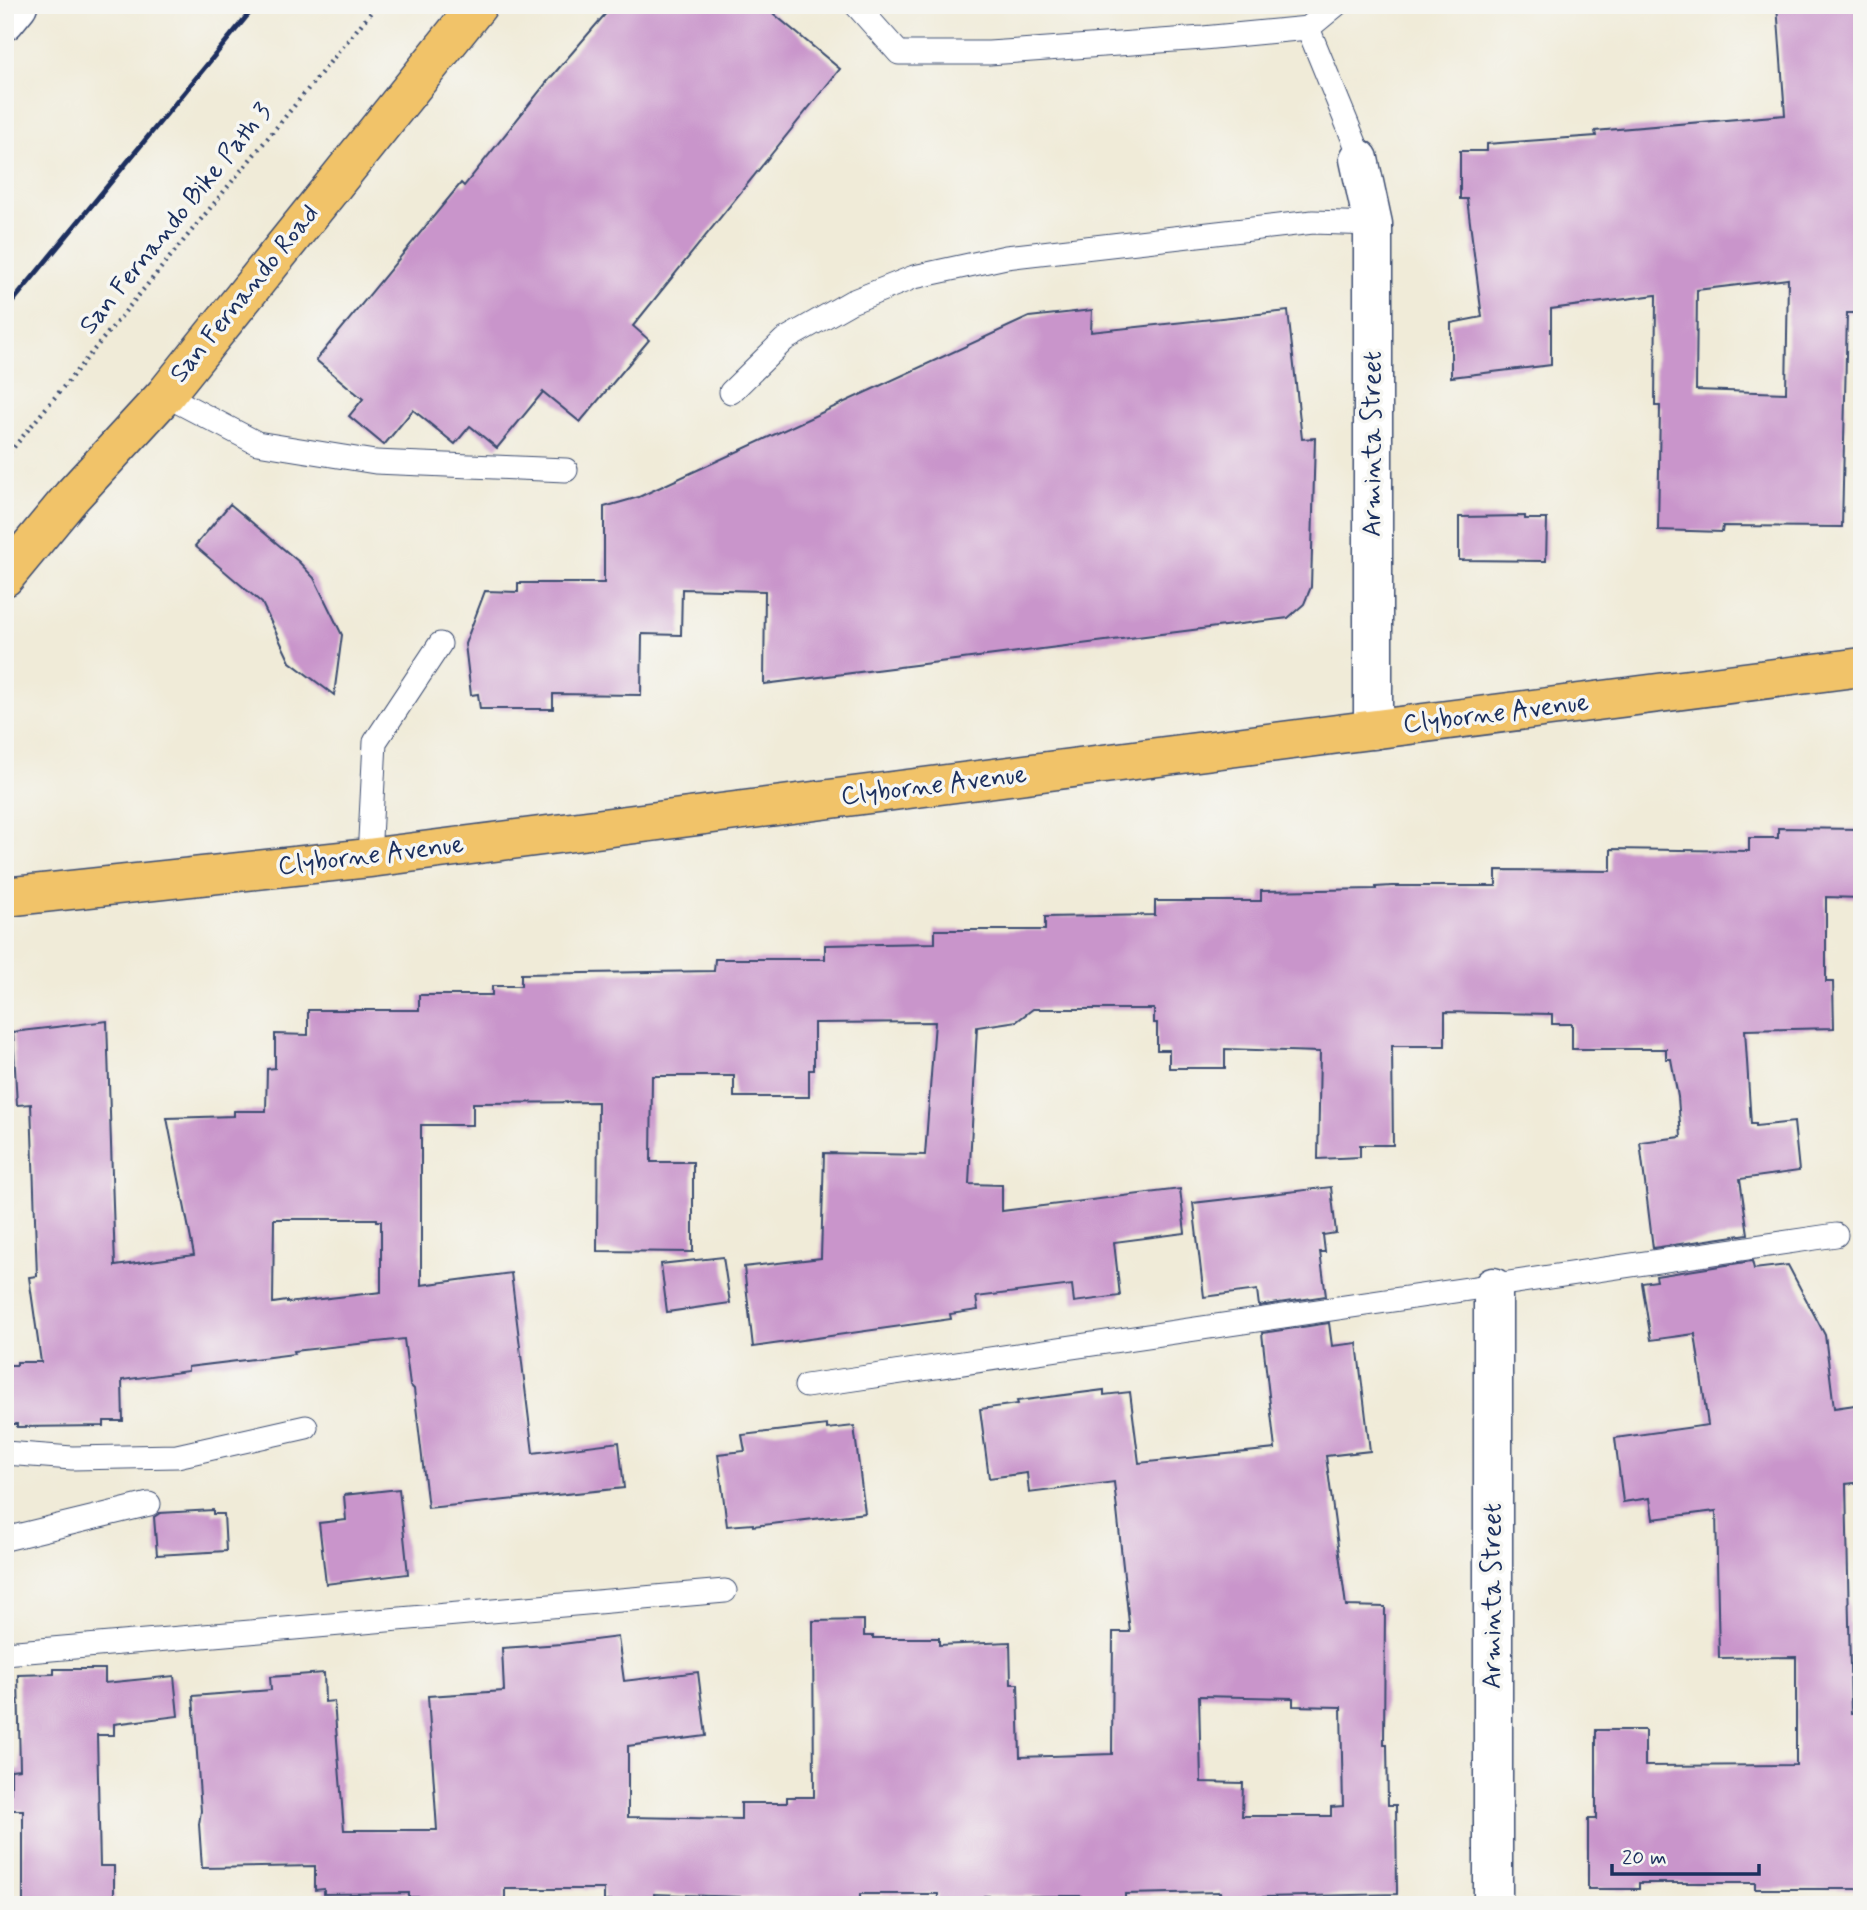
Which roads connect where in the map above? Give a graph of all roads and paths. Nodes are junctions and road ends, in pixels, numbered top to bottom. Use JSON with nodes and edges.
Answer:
{"nodes":[{"id":1,"x":18,"y":5,"type":"edge"},
{"id":2,"x":377,"y":5,"type":"edge"},
{"id":3,"x":478,"y":5,"type":"edge"},
{"id":4,"x":856,"y":5,"type":"edge"},
{"id":5,"x":1336,"y":5,"type":"edge"},
{"id":6,"x":5,"y":21,"type":"edge"},
{"id":7,"x":1308,"y":28,"type":"junction"},
{"id":8,"x":1359,"y":159,"type":"joint"},
{"id":9,"x":1373,"y":224,"type":"junction"},
{"id":10,"x":731,"y":392,"type":"dead end"},
{"id":11,"x":165,"y":395,"type":"junction"},
{"id":12,"x":5,"y":458,"type":"edge"},
{"id":13,"x":566,"y":470,"type":"dead end"},
{"id":14,"x":5,"y":577,"type":"edge"},
{"id":15,"x":440,"y":644,"type":"dead end"},
{"id":16,"x":1862,"y":667,"type":"edge"},
{"id":17,"x":1373,"y":730,"type":"junction"},
{"id":18,"x":369,"y":858,"type":"junction"},
{"id":19,"x":5,"y":897,"type":"edge"},
{"id":20,"x":1836,"y":1235,"type":"dead end"},
{"id":21,"x":1493,"y":1287,"type":"junction"},
{"id":22,"x":806,"y":1386,"type":"dead end"},
{"id":23,"x":306,"y":1427,"type":"dead end"},
{"id":24,"x":5,"y":1453,"type":"edge"},
{"id":25,"x":149,"y":1504,"type":"dead end"},
{"id":26,"x":5,"y":1539,"type":"edge"},
{"id":27,"x":725,"y":1591,"type":"dead end"},
{"id":28,"x":5,"y":1653,"type":"edge"},
{"id":29,"x":1493,"y":1905,"type":"edge"}],
"edges":[{"from":1,"to":6,"type":"street"},
{"from":2,"to":12,"type":"path","name":"San Fernando Bike Path 3"},
{"from":3,"to":11,"type":"main road","name":"San Fernando Road"},
{"from":4,"to":7,"type":"lane"},
{"from":5,"to":7,"type":"lane"},
{"from":7,"to":8,"type":"lane"},
{"from":8,"to":9,"type":"street","name":"Arminta Street"},
{"from":9,"to":10,"type":"lane"},
{"from":9,"to":17,"type":"street","name":"Arminta Street"},
{"from":11,"to":13,"type":"lane"},
{"from":11,"to":14,"type":"main road","name":"San Fernando Road"},
{"from":15,"to":18,"type":"lane"},
{"from":16,"to":17,"type":"main road","name":"Clyborne Avenue"},
{"from":17,"to":18,"type":"main road","name":"Clyborne Avenue"},
{"from":18,"to":19,"type":"main road","name":"Clyborne Avenue"},
{"from":20,"to":21,"type":"lane"},
{"from":21,"to":22,"type":"lane"},
{"from":21,"to":29,"type":"street","name":"Arminta Street"},
{"from":23,"to":24,"type":"lane"},
{"from":25,"to":26,"type":"lane"},
{"from":27,"to":28,"type":"lane"}]}
